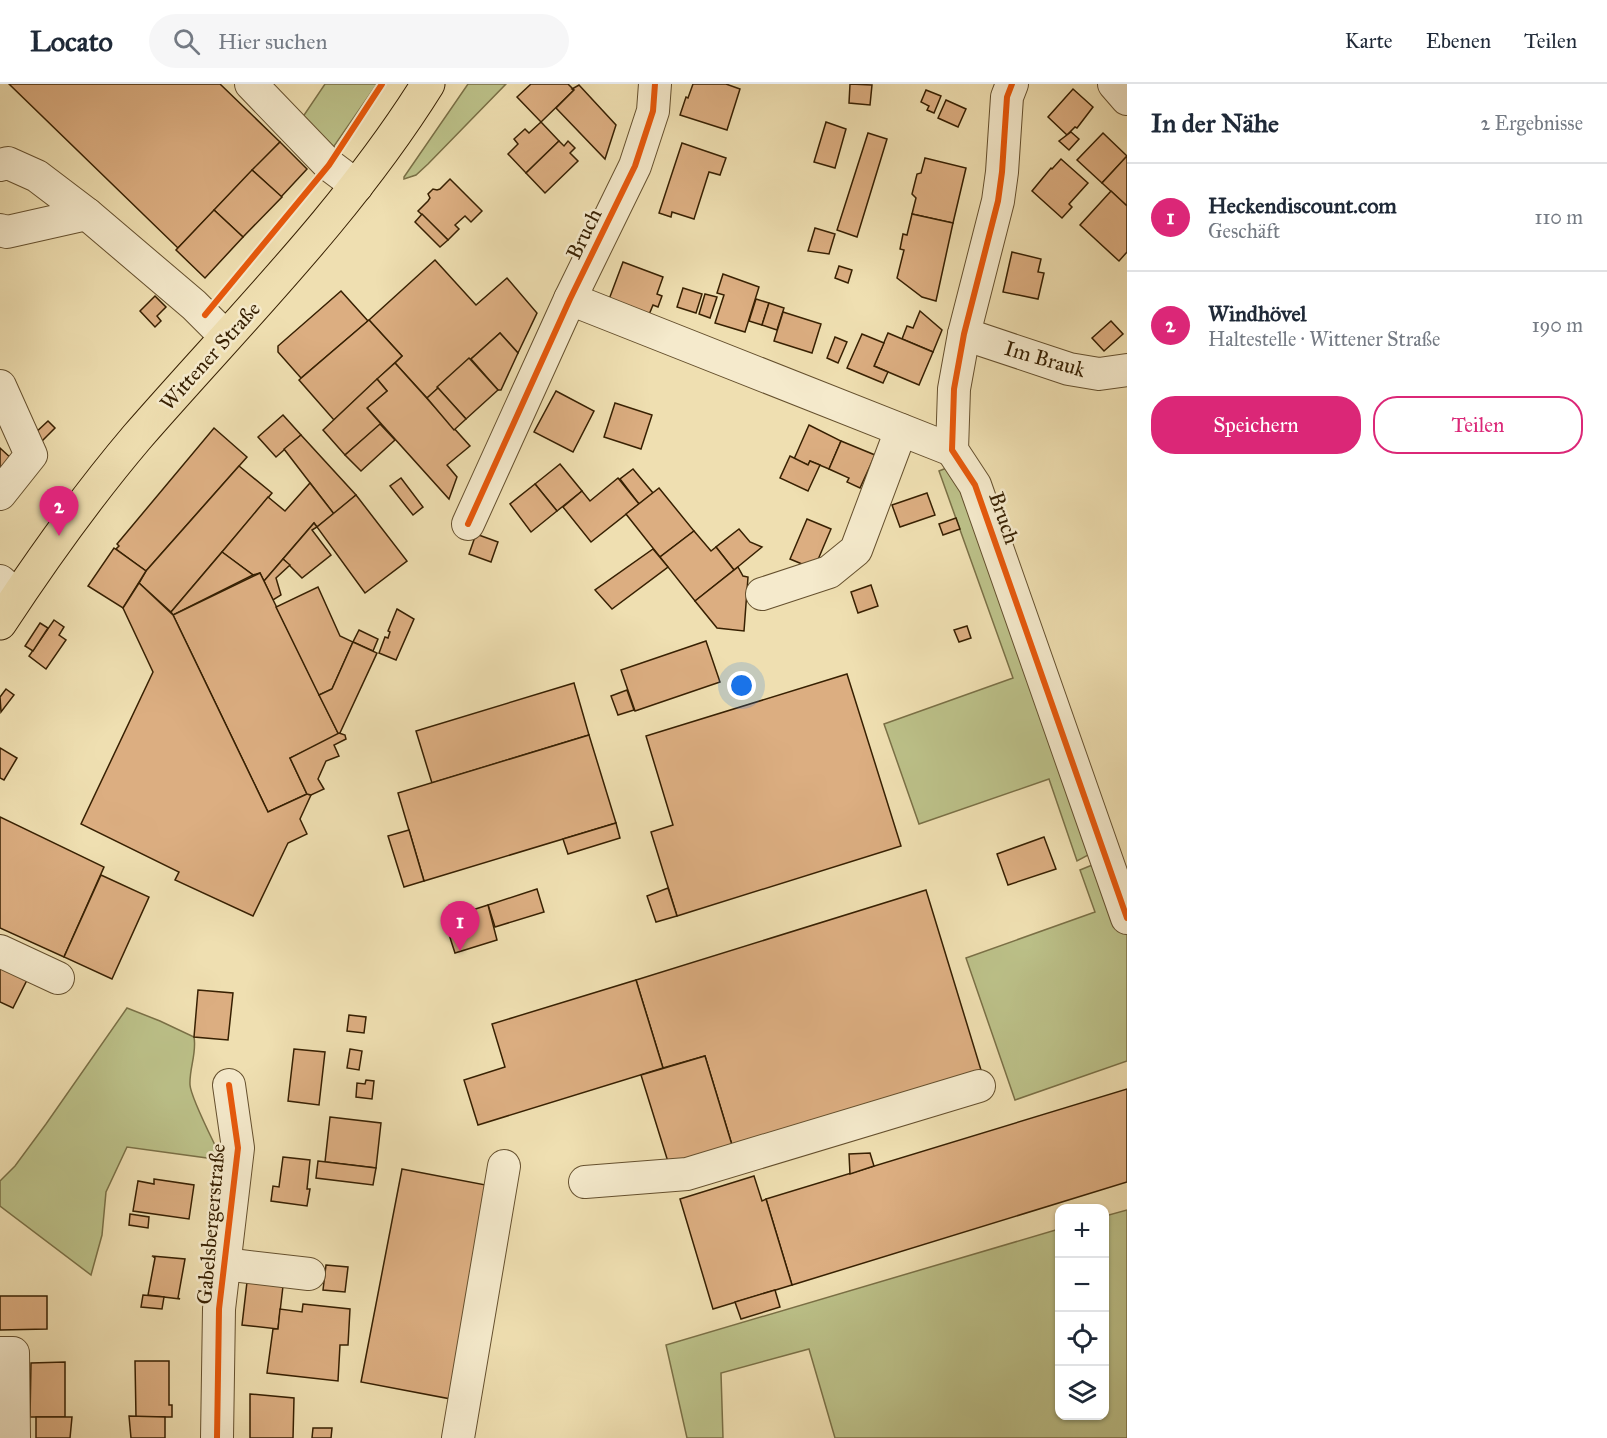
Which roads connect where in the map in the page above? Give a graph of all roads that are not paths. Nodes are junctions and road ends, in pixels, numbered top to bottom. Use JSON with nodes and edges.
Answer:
{"nodes":[{"id":1,"x":251,"y":84,"type":"edge"},
{"id":2,"x":655,"y":84,"type":"edge"},
{"id":3,"x":1012,"y":84,"type":"edge"},
{"id":4,"x":1114,"y":84,"type":"edge"},
{"id":5,"x":428,"y":86,"type":"edge"},
{"id":6,"x":1127,"y":99,"type":"edge"},
{"id":7,"x":0,"y":165,"type":"edge"},
{"id":8,"x":357,"y":186,"type":"junction"},
{"id":9,"x":87,"y":214,"type":"junction"},
{"id":10,"x":0,"y":230,"type":"edge"},
{"id":11,"x":570,"y":299,"type":"junction"},
{"id":12,"x":964,"y":334,"type":"junction"},
{"id":13,"x":226,"y":337,"type":"junction"},
{"id":14,"x":1127,"y":370,"type":"edge"},
{"id":15,"x":0,"y":386,"type":"edge"},
{"id":16,"x":901,"y":430,"type":"junction"},
{"id":17,"x":952,"y":450,"type":"junction"},
{"id":18,"x":0,"y":494,"type":"edge"},
{"id":19,"x":468,"y":524,"type":"dead end"},
{"id":20,"x":9,"y":589,"type":"edge"},
{"id":21,"x":762,"y":594,"type":"dead end"},
{"id":22,"x":0,"y":624,"type":"edge"},
{"id":23,"x":1127,"y":918,"type":"edge"},
{"id":24,"x":0,"y":951,"type":"edge"},
{"id":25,"x":58,"y":978,"type":"dead end"},
{"id":26,"x":229,"y":1085,"type":"dead end"},
{"id":27,"x":979,"y":1086,"type":"dead end"},
{"id":28,"x":504,"y":1166,"type":"dead end"},
{"id":29,"x":585,"y":1182,"type":"dead end"},
{"id":30,"x":224,"y":1264,"type":"junction"},
{"id":31,"x":309,"y":1274,"type":"dead end"},
{"id":32,"x":0,"y":1353,"type":"edge"},
{"id":33,"x":14,"y":1438,"type":"edge"},
{"id":34,"x":217,"y":1438,"type":"edge"},
{"id":35,"x":458,"y":1438,"type":"edge"}],
"edges":[{"from":1,"to":8,"type":"street"},
{"from":2,"to":11,"type":"street","name":"Bruch"},
{"from":3,"to":12,"type":"street"},
{"from":4,"to":6,"type":"street"},
{"from":5,"to":8,"type":"main road","name":"Wittener Straße"},
{"from":7,"to":9,"type":"street"},
{"from":8,"to":13,"type":"main road","name":"Wittener Straße"},
{"from":9,"to":10,"type":"street"},
{"from":9,"to":13,"type":"street"},
{"from":11,"to":16,"type":"street"},
{"from":11,"to":19,"type":"street","name":"Bruch"},
{"from":12,"to":14,"type":"street","name":"Im Brauk"},
{"from":12,"to":17,"type":"street"},
{"from":13,"to":20,"type":"main road","name":"Wittener Straße"},
{"from":15,"to":18,"type":"street"},
{"from":16,"to":17,"type":"street"},
{"from":16,"to":21,"type":"street"},
{"from":17,"to":23,"type":"street","name":"Bruch"},
{"from":20,"to":22,"type":"main road","name":"Wittener Straße"},
{"from":24,"to":25,"type":"street"},
{"from":26,"to":30,"type":"street","name":"Gabelsbergerstraße"},
{"from":27,"to":29,"type":"street"},
{"from":28,"to":35,"type":"street"},
{"from":30,"to":31,"type":"street"},
{"from":30,"to":34,"type":"street","name":"Gabelsbergerstraße"},
{"from":32,"to":33,"type":"street"}]}
